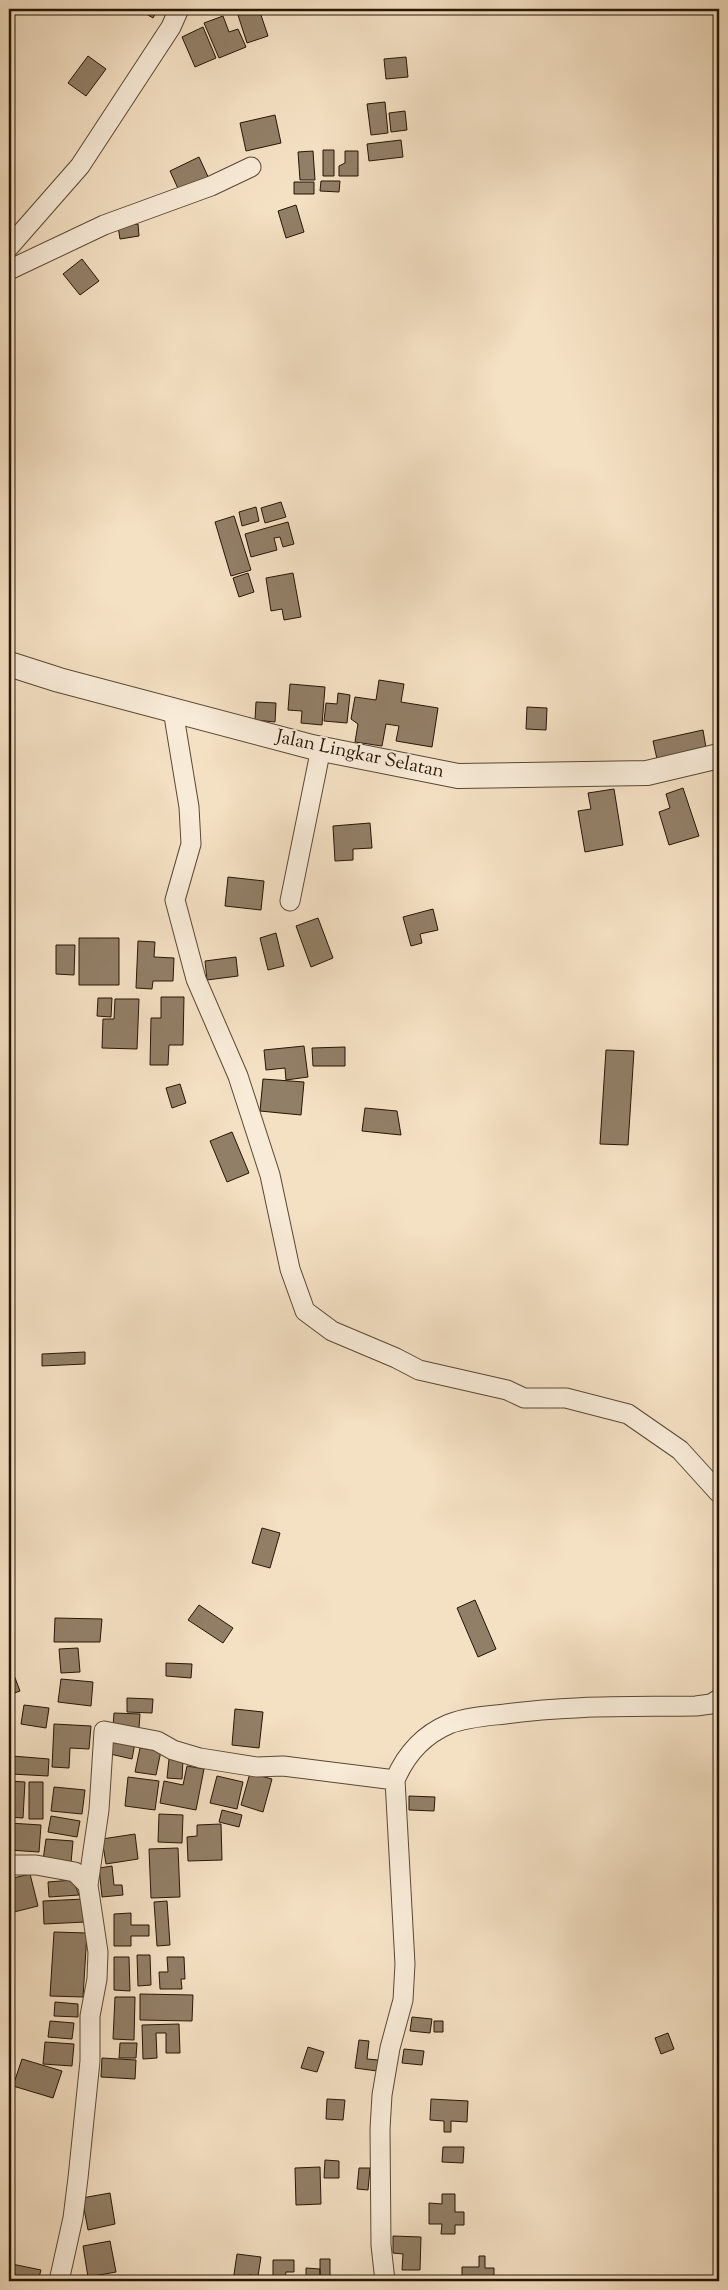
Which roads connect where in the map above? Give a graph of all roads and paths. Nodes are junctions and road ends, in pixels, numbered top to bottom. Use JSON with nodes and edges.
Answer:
{"nodes":[{"id":1,"x":179,"y":9,"type":"edge"},
{"id":2,"x":252,"y":167,"type":"dead end"},
{"id":3,"x":9,"y":247,"type":"edge"},
{"id":4,"x":9,"y":270,"type":"edge"},
{"id":5,"x":9,"y":664,"type":"edge"},
{"id":6,"x":173,"y":710,"type":"junction"},
{"id":7,"x":321,"y":748,"type":"junction"},
{"id":8,"x":719,"y":756,"type":"edge"},
{"id":9,"x":290,"y":901,"type":"dead end"},
{"id":10,"x":719,"y":1493,"type":"edge"},
{"id":11,"x":719,"y":1700,"type":"edge"},
{"id":12,"x":395,"y":1780,"type":"junction"},
{"id":13,"x":9,"y":1865,"type":"edge"},
{"id":14,"x":88,"y":1885,"type":"junction"},
{"id":15,"x":58,"y":2281,"type":"edge"},
{"id":16,"x":385,"y":2281,"type":"edge"}],
"edges":[{"from":1,"to":3,"type":"street"},
{"from":2,"to":4,"type":"street"},
{"from":5,"to":6,"type":"street","name":"Jalan Lingkar Selatan"},
{"from":6,"to":7,"type":"street","name":"Jalan Lingkar Selatan"},
{"from":6,"to":10,"type":"street"},
{"from":7,"to":8,"type":"street","name":"Jalan Lingkar Selatan"},
{"from":7,"to":9,"type":"street"},
{"from":11,"to":12,"type":"street"},
{"from":12,"to":14,"type":"street"},
{"from":12,"to":16,"type":"street"},
{"from":13,"to":14,"type":"street"},
{"from":14,"to":15,"type":"street"}]}
